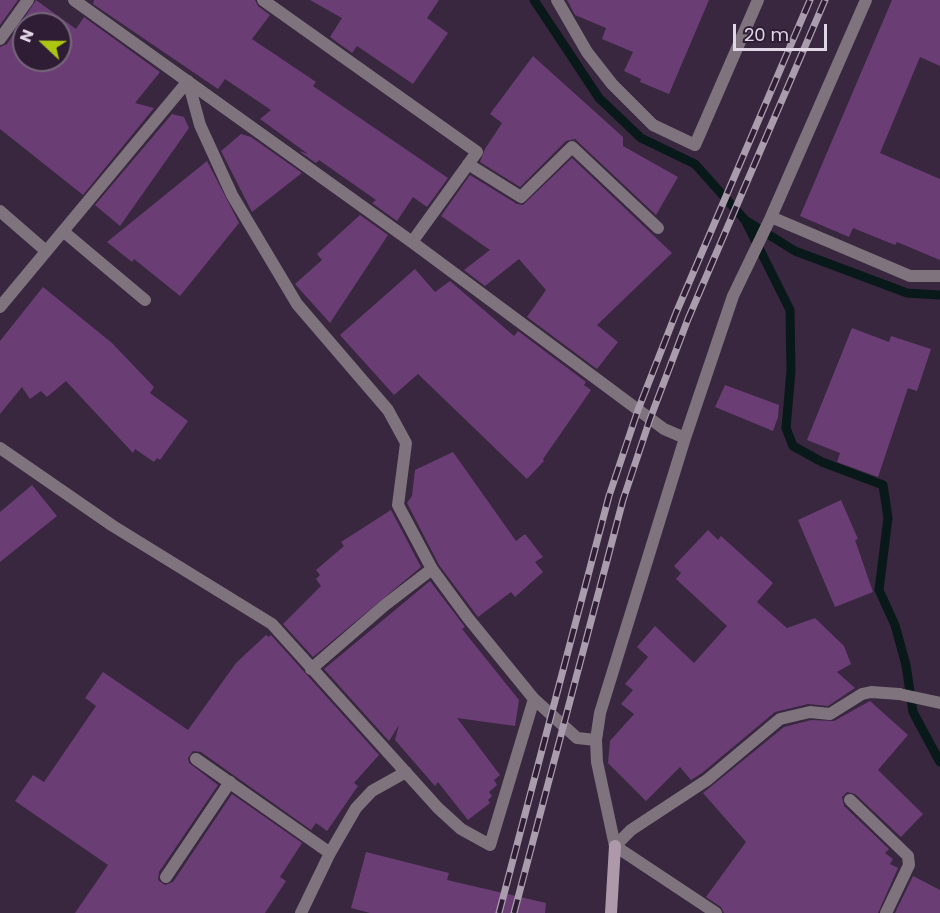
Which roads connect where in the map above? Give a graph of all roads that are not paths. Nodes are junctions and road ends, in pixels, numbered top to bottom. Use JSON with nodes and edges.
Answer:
{"nodes":[{"id":1,"x":27,"y":0,"type":"edge"},
{"id":2,"x":74,"y":0,"type":"edge"},
{"id":3,"x":263,"y":0,"type":"edge"},
{"id":4,"x":557,"y":0,"type":"edge"},
{"id":5,"x":758,"y":0,"type":"edge"},
{"id":6,"x":866,"y":0,"type":"edge"},
{"id":7,"x":87,"y":4,"type":"edge"},
{"id":8,"x":0,"y":39,"type":"edge"},
{"id":9,"x":188,"y":81,"type":"junction"},
{"id":10,"x":468,"y":164,"type":"junction"},
{"id":11,"x":0,"y":211,"type":"edge"},
{"id":12,"x":771,"y":217,"type":"junction"},
{"id":13,"x":658,"y":228,"type":"dead end"},
{"id":14,"x":64,"y":232,"type":"junction"},
{"id":15,"x":412,"y":242,"type":"junction"},
{"id":16,"x":46,"y":251,"type":"junction"},
{"id":17,"x":940,"y":276,"type":"edge"},
{"id":18,"x":146,"y":300,"type":"dead end"},
{"id":19,"x":0,"y":307,"type":"edge"},
{"id":20,"x":686,"y":438,"type":"junction"},
{"id":21,"x":0,"y":448,"type":"edge"},
{"id":22,"x":432,"y":569,"type":"junction"},
{"id":23,"x":311,"y":669,"type":"junction"},
{"id":24,"x":534,"y":699,"type":"junction"},
{"id":25,"x":940,"y":703,"type":"edge"},
{"id":26,"x":596,"y":740,"type":"junction"},
{"id":27,"x":196,"y":759,"type":"dead end"},
{"id":28,"x":406,"y":772,"type":"junction"},
{"id":29,"x":230,"y":782,"type":"junction"},
{"id":30,"x":850,"y":800,"type":"dead end"},
{"id":31,"x":615,"y":846,"type":"junction"},
{"id":32,"x":330,"y":853,"type":"junction"},
{"id":33,"x":165,"y":877,"type":"dead end"},
{"id":34,"x":301,"y":913,"type":"edge"},
{"id":35,"x":611,"y":913,"type":"edge"},
{"id":36,"x":716,"y":913,"type":"edge"},
{"id":37,"x":886,"y":913,"type":"edge"}],
"edges":[{"from":1,"to":8,"type":"street"},
{"from":2,"to":7,"type":"street"},
{"from":3,"to":10,"type":"street"},
{"from":4,"to":5,"type":"street"},
{"from":6,"to":12,"type":"street"},
{"from":7,"to":9,"type":"street"},
{"from":9,"to":14,"type":"street"},
{"from":9,"to":15,"type":"street"},
{"from":9,"to":22,"type":"street"},
{"from":10,"to":13,"type":"street"},
{"from":10,"to":15,"type":"street"},
{"from":11,"to":16,"type":"street"},
{"from":12,"to":17,"type":"street"},
{"from":12,"to":20,"type":"street"},
{"from":14,"to":16,"type":"street"},
{"from":14,"to":18,"type":"street"},
{"from":15,"to":20,"type":"street"},
{"from":16,"to":19,"type":"street"},
{"from":20,"to":26,"type":"street"},
{"from":21,"to":23,"type":"street"},
{"from":22,"to":23,"type":"street"},
{"from":22,"to":24,"type":"street"},
{"from":23,"to":28,"type":"street"},
{"from":24,"to":26,"type":"street"},
{"from":24,"to":28,"type":"street"},
{"from":25,"to":31,"type":"street"},
{"from":26,"to":31,"type":"street"},
{"from":27,"to":29,"type":"street"},
{"from":28,"to":32,"type":"street"},
{"from":29,"to":32,"type":"street"},
{"from":29,"to":33,"type":"street"},
{"from":30,"to":37,"type":"street"},
{"from":31,"to":35,"type":"street"},
{"from":31,"to":36,"type":"street"},
{"from":32,"to":34,"type":"street"}]}
